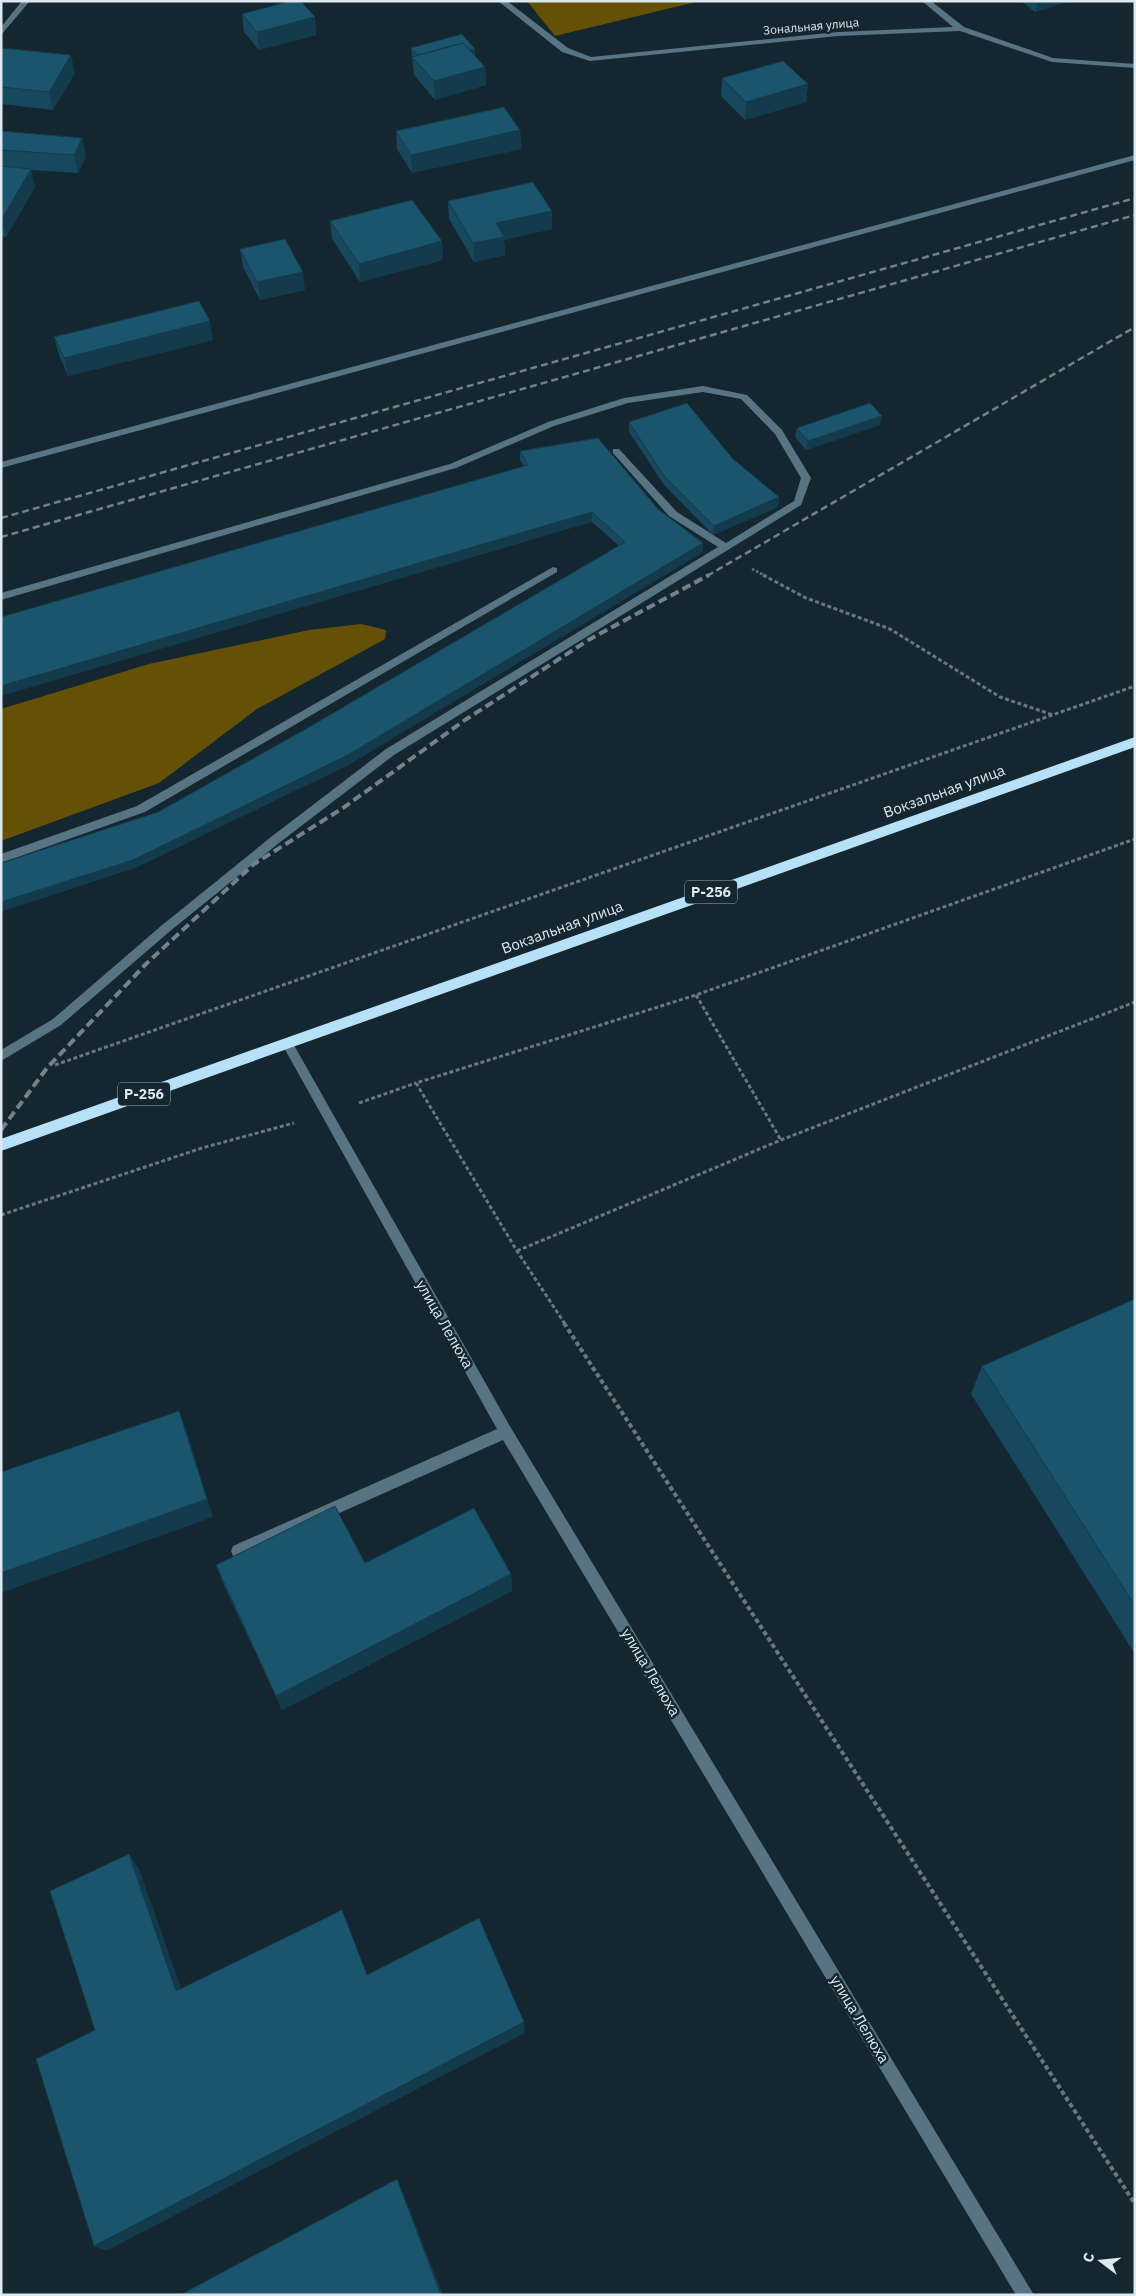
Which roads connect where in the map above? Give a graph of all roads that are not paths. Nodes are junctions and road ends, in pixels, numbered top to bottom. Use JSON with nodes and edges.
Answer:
{"nodes":[{"id":1,"x":26,"y":1,"type":"edge"},
{"id":2,"x":502,"y":1,"type":"edge"},
{"id":3,"x":926,"y":1,"type":"edge"},
{"id":4,"x":961,"y":29,"type":"junction"},
{"id":5,"x":1,"y":33,"type":"edge"},
{"id":6,"x":1135,"y":66,"type":"edge"},
{"id":7,"x":1135,"y":158,"type":"edge"},
{"id":8,"x":616,"y":451,"type":"dead end"},
{"id":9,"x":1,"y":464,"type":"edge"},
{"id":10,"x":725,"y":547,"type":"junction"},
{"id":11,"x":553,"y":570,"type":"dead end"},
{"id":12,"x":1,"y":597,"type":"edge"},
{"id":13,"x":1135,"y":742,"type":"edge"},
{"id":14,"x":1,"y":859,"type":"edge"},
{"id":15,"x":287,"y":1043,"type":"junction"},
{"id":16,"x":1,"y":1056,"type":"edge"},
{"id":17,"x":1,"y":1145,"type":"edge"},
{"id":18,"x":506,"y":1432,"type":"junction"},
{"id":19,"x":238,"y":1551,"type":"dead end"},
{"id":20,"x":1026,"y":2295,"type":"edge"}],
"edges":[{"from":1,"to":5,"type":"street"},
{"from":2,"to":4,"type":"street","name":"Зональная улица"},
{"from":3,"to":4,"type":"street"},
{"from":4,"to":6,"type":"street","name":"Зональная улица"},
{"from":7,"to":9,"type":"street"},
{"from":8,"to":10,"type":"street"},
{"from":10,"to":12,"type":"street"},
{"from":10,"to":16,"type":"street"},
{"from":11,"to":14,"type":"street"},
{"from":13,"to":15,"type":"highway","name":"Вокзальная улица","number":"Р-256"},
{"from":15,"to":17,"type":"highway","name":"Вокзальная улица","number":"Р-256"},
{"from":15,"to":18,"type":"street","name":"улица Лелюха"},
{"from":18,"to":19,"type":"street"},
{"from":18,"to":20,"type":"street","name":"улица Лелюха"}]}
